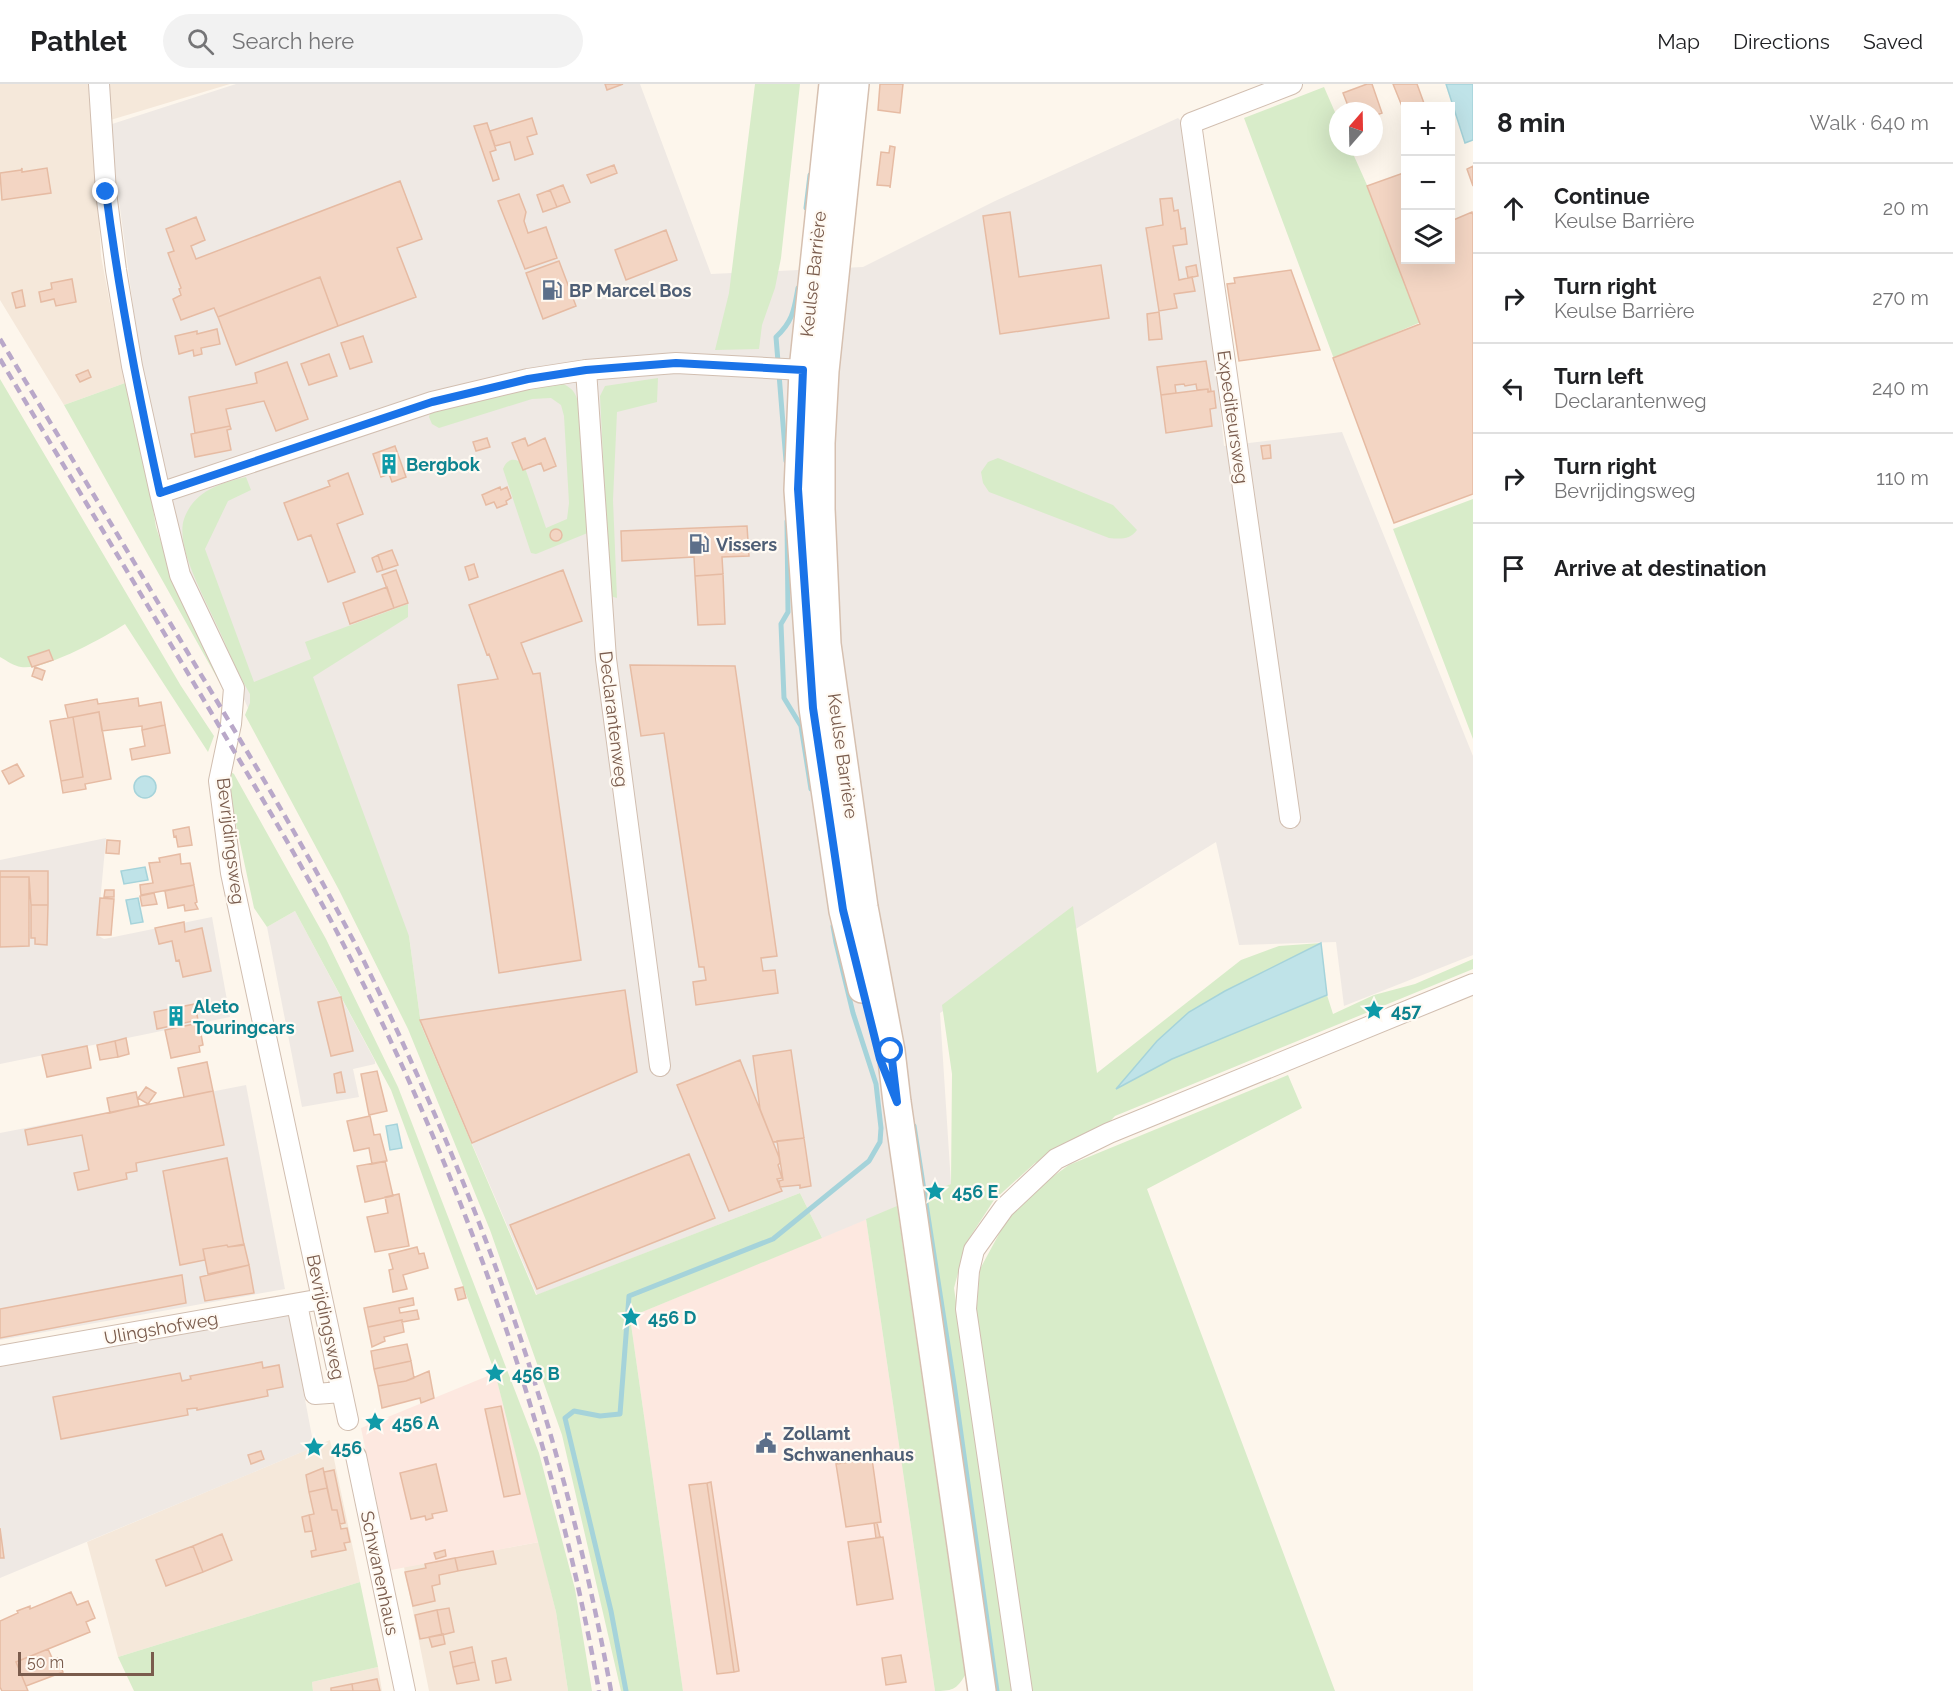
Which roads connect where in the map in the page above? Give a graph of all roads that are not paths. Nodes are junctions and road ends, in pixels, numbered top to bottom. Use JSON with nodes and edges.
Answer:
{"nodes":[{"id":1,"x":99,"y":84,"type":"edge"},
{"id":2,"x":833,"y":84,"type":"edge"},
{"id":3,"x":855,"y":84,"type":"edge"},
{"id":4,"x":1292,"y":84,"type":"edge"},
{"id":5,"x":586,"y":370,"type":"junction"},
{"id":6,"x":803,"y":370,"type":"junction"},
{"id":7,"x":160,"y":493,"type":"junction"},
{"id":8,"x":1290,"y":818,"type":"dead end"},
{"id":9,"x":1473,"y":984,"type":"edge"},
{"id":10,"x":660,"y":1066,"type":"dead end"},
{"id":11,"x":897,"y":1102,"type":"junction"},
{"id":12,"x":322,"y":1299,"type":"junction"},
{"id":13,"x":297,"y":1304,"type":"junction"},
{"id":14,"x":0,"y":1356,"type":"edge"},
{"id":15,"x":342,"y":1392,"type":"junction"},
{"id":16,"x":348,"y":1420,"type":"dead end"},
{"id":17,"x":356,"y":1456,"type":"dead end"},
{"id":18,"x":405,"y":1691,"type":"edge"},
{"id":19,"x":982,"y":1691,"type":"edge"},
{"id":20,"x":1022,"y":1691,"type":"edge"}],
"edges":[{"from":1,"to":7,"type":"street","name":"Bevrijdingsweg"},
{"from":2,"to":6,"type":"main road","name":"Keulse Barrière"},
{"from":3,"to":11,"type":"main road","name":"Keulse Barrière"},
{"from":4,"to":8,"type":"street","name":"Expediteursweg"},
{"from":5,"to":6,"type":"street"},
{"from":5,"to":7,"type":"street"},
{"from":5,"to":10,"type":"street","name":"Declarantenweg"},
{"from":6,"to":11,"type":"main road","name":"Keulse Barrière"},
{"from":7,"to":12,"type":"street","name":"Bevrijdingsweg"},
{"from":9,"to":20,"type":"street"},
{"from":11,"to":19,"type":"main road","name":"Keulse Barrière"},
{"from":12,"to":13,"type":"street","name":"Ulingshofweg"},
{"from":12,"to":15,"type":"street","name":"Bevrijdingsweg"},
{"from":13,"to":14,"type":"street","name":"Ulingshofweg"},
{"from":13,"to":15,"type":"street","name":"Bevrijdingsweg"},
{"from":15,"to":16,"type":"street","name":"Bevrijdingsweg"},
{"from":17,"to":18,"type":"street","name":"Schwanenhaus"}]}
